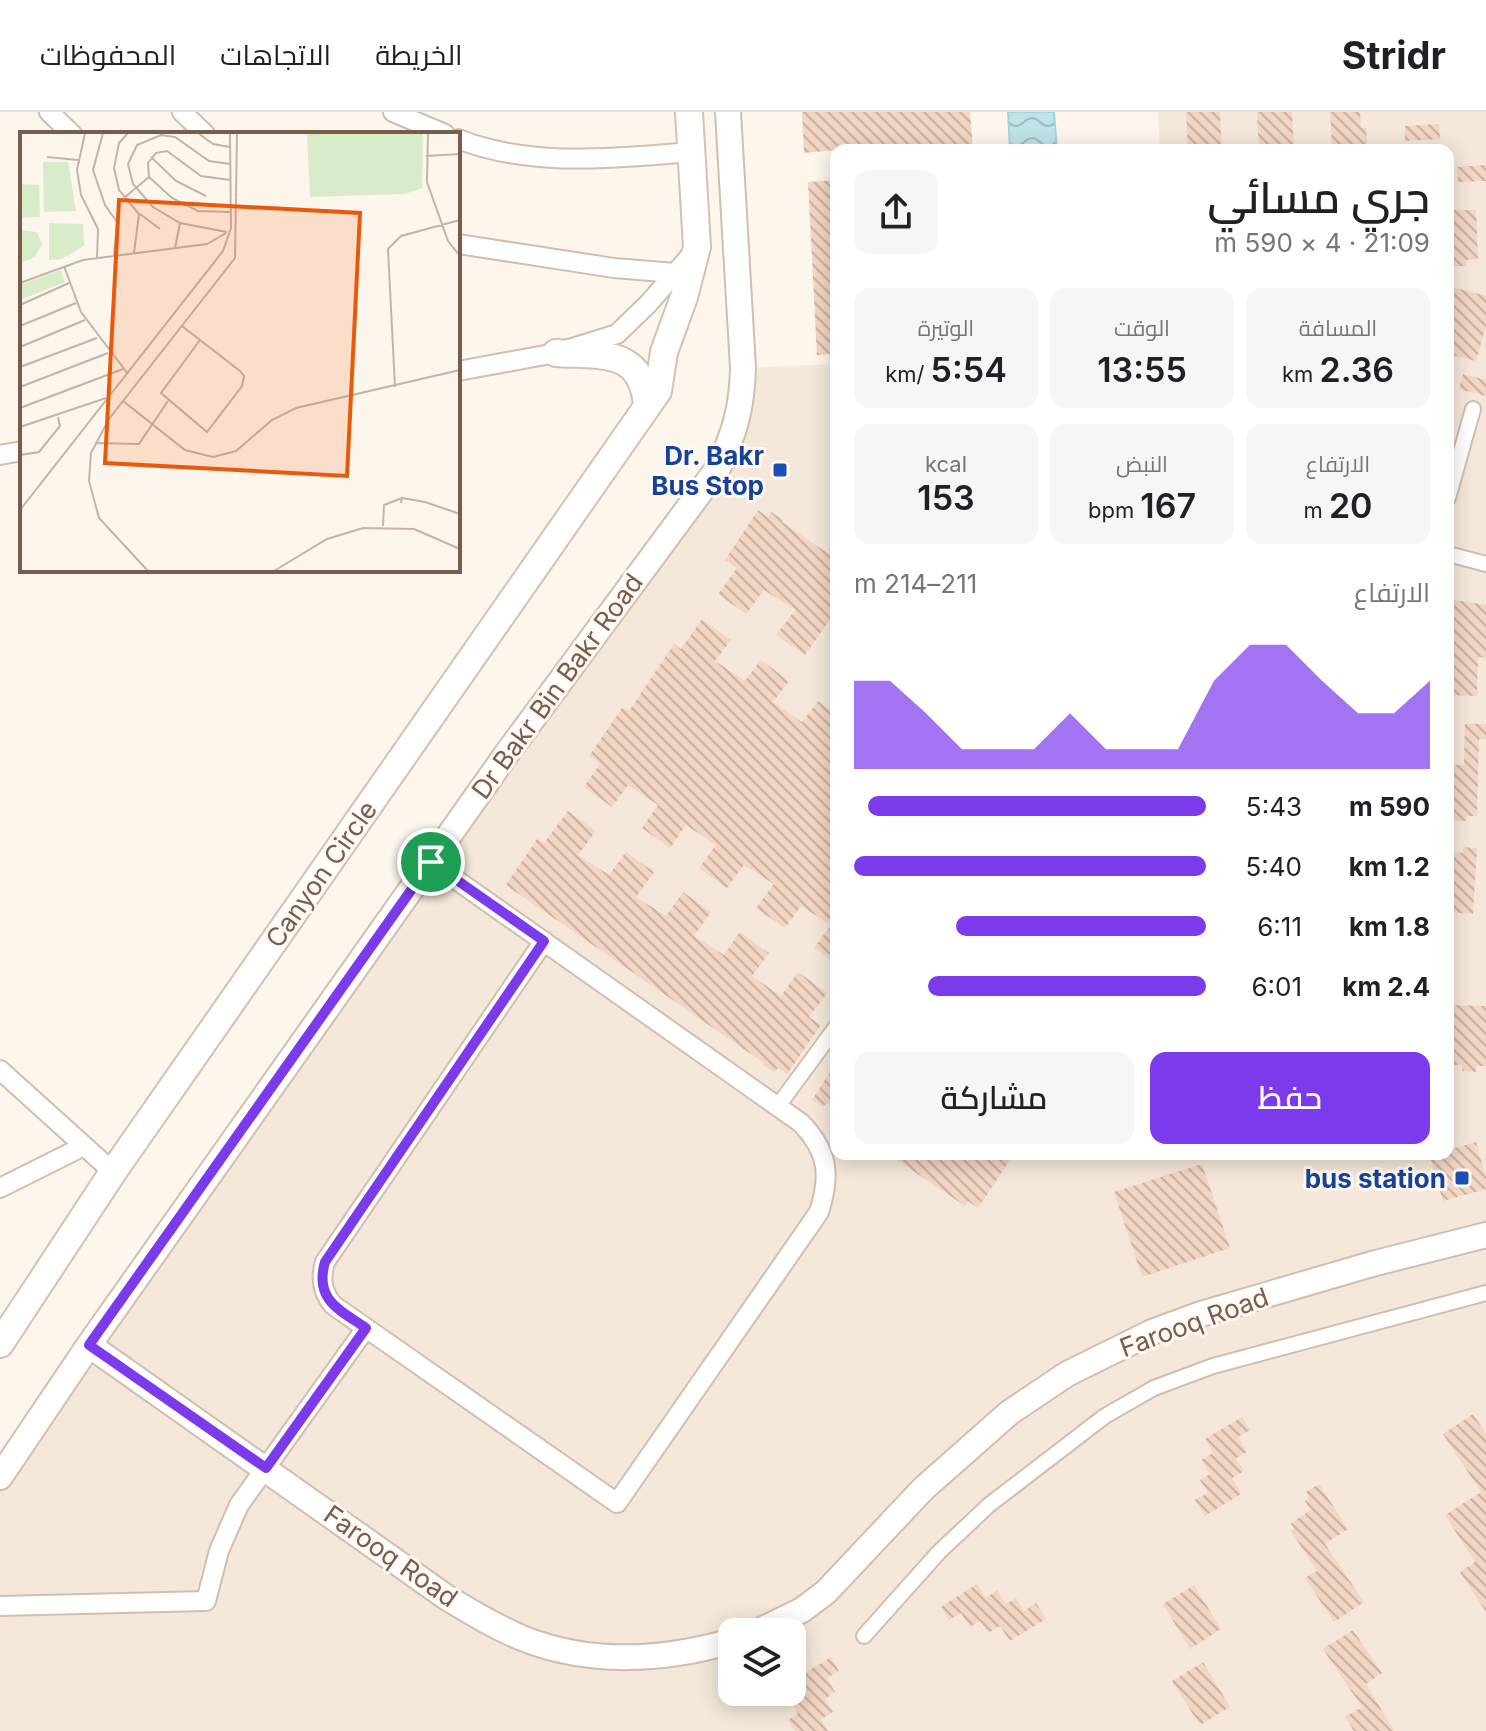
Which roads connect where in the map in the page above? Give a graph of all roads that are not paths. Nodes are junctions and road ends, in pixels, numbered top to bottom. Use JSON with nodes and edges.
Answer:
{"nodes":[{"id":1,"x":49,"y":112,"type":"edge"},
{"id":2,"x":182,"y":112,"type":"edge"},
{"id":3,"x":393,"y":112,"type":"edge"},
{"id":4,"x":689,"y":112,"type":"edge"},
{"id":5,"x":728,"y":112,"type":"edge"},
{"id":6,"x":70,"y":132,"type":"edge"},
{"id":7,"x":203,"y":132,"type":"edge"},
{"id":8,"x":440,"y":132,"type":"edge"},
{"id":9,"x":460,"y":140,"type":"edge"},
{"id":10,"x":691,"y":152,"type":"junction"},
{"id":11,"x":460,"y":244,"type":"edge"},
{"id":12,"x":697,"y":247,"type":"junction"},
{"id":13,"x":675,"y":273,"type":"junction"},
{"id":14,"x":556,"y":353,"type":"junction"},
{"id":15,"x":612,"y":357,"type":"junction"},
{"id":16,"x":663,"y":359,"type":"junction"},
{"id":17,"x":460,"y":371,"type":"edge"},
{"id":18,"x":647,"y":407,"type":"junction"},
{"id":19,"x":1473,"y":409,"type":"dead end"},
{"id":20,"x":20,"y":451,"type":"edge"},
{"id":21,"x":0,"y":455,"type":"edge"},
{"id":22,"x":1454,"y":477,"type":"edge"},
{"id":23,"x":1454,"y":556,"type":"edge"},
{"id":24,"x":1486,"y":564,"type":"edge"},
{"id":25,"x":431,"y":862,"type":"junction"},
{"id":26,"x":544,"y":941,"type":"junction"},
{"id":27,"x":830,"y":1035,"type":"edge"},
{"id":28,"x":0,"y":1070,"type":"edge"},
{"id":29,"x":778,"y":1106,"type":"junction"},
{"id":30,"x":84,"y":1146,"type":"junction"},
{"id":31,"x":113,"y":1172,"type":"junction"},
{"id":32,"x":0,"y":1188,"type":"edge"},
{"id":33,"x":1486,"y":1235,"type":"edge"},
{"id":34,"x":1486,"y":1293,"type":"edge"},
{"id":35,"x":366,"y":1328,"type":"junction"},
{"id":36,"x":2,"y":1338,"type":"edge"},
{"id":37,"x":89,"y":1345,"type":"junction"},
{"id":38,"x":266,"y":1468,"type":"junction"},
{"id":39,"x":0,"y":1477,"type":"edge"},
{"id":40,"x":0,"y":1606,"type":"edge"},
{"id":41,"x":786,"y":1618,"type":"edge"},
{"id":42,"x":864,"y":1636,"type":"dead end"},
{"id":43,"x":718,"y":1644,"type":"edge"}],
"edges":[{"from":1,"to":6,"type":"street"},
{"from":2,"to":7,"type":"street"},
{"from":3,"to":8,"type":"street"},
{"from":4,"to":10,"type":"main road","name":"Canyon Circle"},
{"from":5,"to":25,"type":"street","name":"Dr Bakr Bin Bakr Road"},
{"from":9,"to":10,"type":"street"},
{"from":10,"to":12,"type":"main road","name":"Canyon Circle"},
{"from":11,"to":13,"type":"street"},
{"from":12,"to":13,"type":"street"},
{"from":12,"to":16,"type":"main road","name":"Canyon Circle"},
{"from":13,"to":14,"type":"street"},
{"from":14,"to":15,"type":"main road"},
{"from":14,"to":17,"type":"street"},
{"from":15,"to":16,"type":"main road"},
{"from":15,"to":18,"type":"main road"},
{"from":16,"to":18,"type":"main road","name":"Canyon Circle"},
{"from":18,"to":31,"type":"main road","name":"Canyon Circle"},
{"from":19,"to":22,"type":"street"},
{"from":20,"to":21,"type":"street"},
{"from":23,"to":24,"type":"street"},
{"from":25,"to":26,"type":"street"},
{"from":25,"to":37,"type":"street","name":"Dr Bakr Bin Bakr Road"},
{"from":26,"to":29,"type":"street"},
{"from":26,"to":35,"type":"street"},
{"from":27,"to":29,"type":"street"},
{"from":28,"to":30,"type":"street"},
{"from":29,"to":35,"type":"street"},
{"from":30,"to":31,"type":"street"},
{"from":30,"to":32,"type":"street"},
{"from":31,"to":36,"type":"main road","name":"Canyon Circle"},
{"from":33,"to":41,"type":"street","name":"Farooq Road"},
{"from":34,"to":42,"type":"street"},
{"from":35,"to":38,"type":"street"},
{"from":37,"to":38,"type":"street","name":"Farooq Road"},
{"from":37,"to":39,"type":"street","name":"Dr Bakr Bin Bakr Road"},
{"from":38,"to":40,"type":"street"},
{"from":38,"to":43,"type":"street","name":"Farooq Road"}]}
